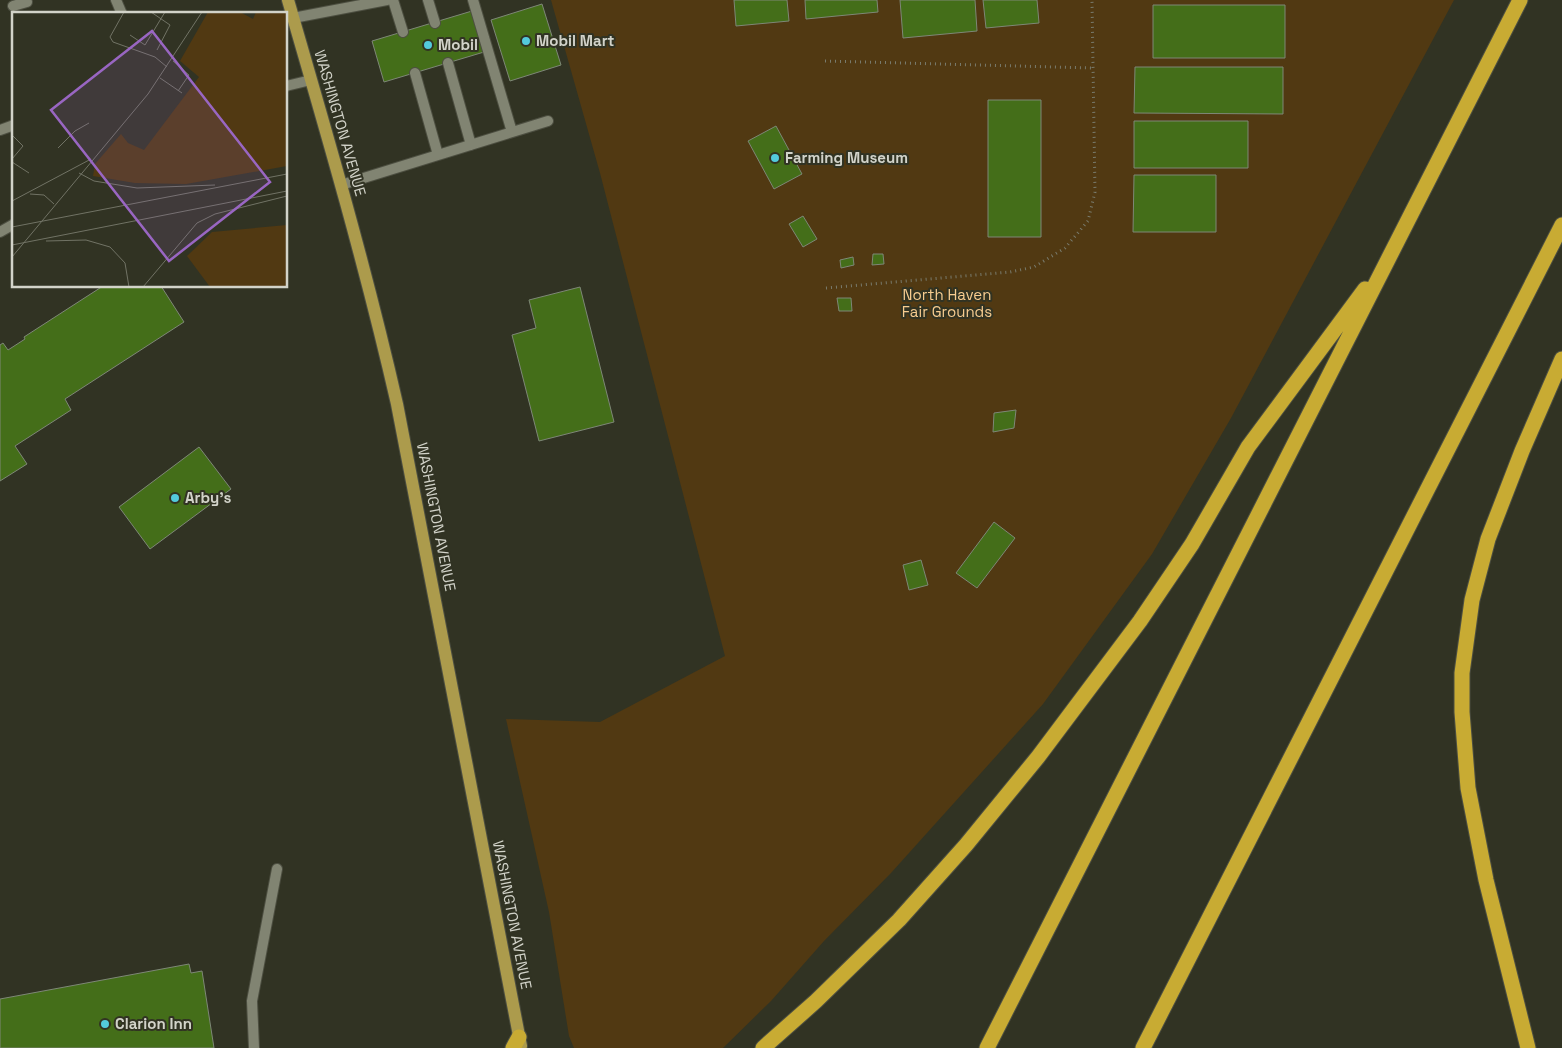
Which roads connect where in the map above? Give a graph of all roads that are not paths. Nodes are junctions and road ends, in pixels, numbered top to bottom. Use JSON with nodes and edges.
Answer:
{"nodes":[{"id":1,"x":116,"y":0,"type":"edge"},
{"id":2,"x":288,"y":0,"type":"edge"},
{"id":3,"x":387,"y":0,"type":"edge"},
{"id":4,"x":393,"y":0,"type":"edge"},
{"id":5,"x":428,"y":0,"type":"edge"},
{"id":6,"x":472,"y":0,"type":"edge"},
{"id":7,"x":1520,"y":0,"type":"edge"},
{"id":8,"x":28,"y":2,"type":"dead end"},
{"id":9,"x":13,"y":7,"type":"edge"},
{"id":10,"x":121,"y":12,"type":"edge"},
{"id":11,"x":293,"y":18,"type":"junction"},
{"id":12,"x":435,"y":23,"type":"dead end"},
{"id":13,"x":403,"y":32,"type":"dead end"},
{"id":14,"x":448,"y":63,"type":"dead end"},
{"id":15,"x":414,"y":73,"type":"dead end"},
{"id":16,"x":311,"y":80,"type":"junction"},
{"id":17,"x":288,"y":86,"type":"edge"},
{"id":18,"x":548,"y":122,"type":"dead end"},
{"id":19,"x":12,"y":126,"type":"edge"},
{"id":20,"x":0,"y":130,"type":"edge"},
{"id":21,"x":512,"y":132,"type":"junction"},
{"id":22,"x":471,"y":145,"type":"junction"},
{"id":23,"x":438,"y":155,"type":"junction"},
{"id":24,"x":341,"y":185,"type":"junction"},
{"id":25,"x":12,"y":225,"type":"edge"},
{"id":26,"x":1562,"y":225,"type":"edge"},
{"id":27,"x":0,"y":232,"type":"edge"},
{"id":28,"x":1391,"y":254,"type":"junction"},
{"id":29,"x":1562,"y":359,"type":"edge"},
{"id":30,"x":277,"y":869,"type":"dead end"},
{"id":31,"x":518,"y":1044,"type":"edge"},
{"id":32,"x":254,"y":1048,"type":"edge"},
{"id":33,"x":763,"y":1048,"type":"edge"},
{"id":34,"x":987,"y":1048,"type":"edge"},
{"id":35,"x":1143,"y":1048,"type":"edge"},
{"id":36,"x":1528,"y":1048,"type":"edge"}],
"edges":[{"from":1,"to":10,"type":"lane"},
{"from":2,"to":11,"type":"main road","name":"WASHINGTON AVENUE"},
{"from":3,"to":11,"type":"lane"},
{"from":4,"to":13,"type":"lane"},
{"from":5,"to":12,"type":"lane"},
{"from":6,"to":21,"type":"lane"},
{"from":7,"to":28,"type":"highway"},
{"from":8,"to":9,"type":"lane"},
{"from":11,"to":16,"type":"main road","name":"WASHINGTON AVENUE"},
{"from":14,"to":22,"type":"lane"},
{"from":15,"to":23,"type":"lane"},
{"from":16,"to":17,"type":"lane"},
{"from":16,"to":24,"type":"main road","name":"WASHINGTON AVENUE"},
{"from":18,"to":21,"type":"lane"},
{"from":19,"to":20,"type":"lane"},
{"from":21,"to":22,"type":"lane"},
{"from":22,"to":23,"type":"lane"},
{"from":23,"to":24,"type":"lane"},
{"from":24,"to":31,"type":"main road","name":"WASHINGTON AVENUE"},
{"from":25,"to":27,"type":"lane"},
{"from":26,"to":35,"type":"highway"},
{"from":28,"to":33,"type":"highway"},
{"from":28,"to":34,"type":"highway"},
{"from":29,"to":36,"type":"highway"},
{"from":30,"to":32,"type":"lane"}]}
